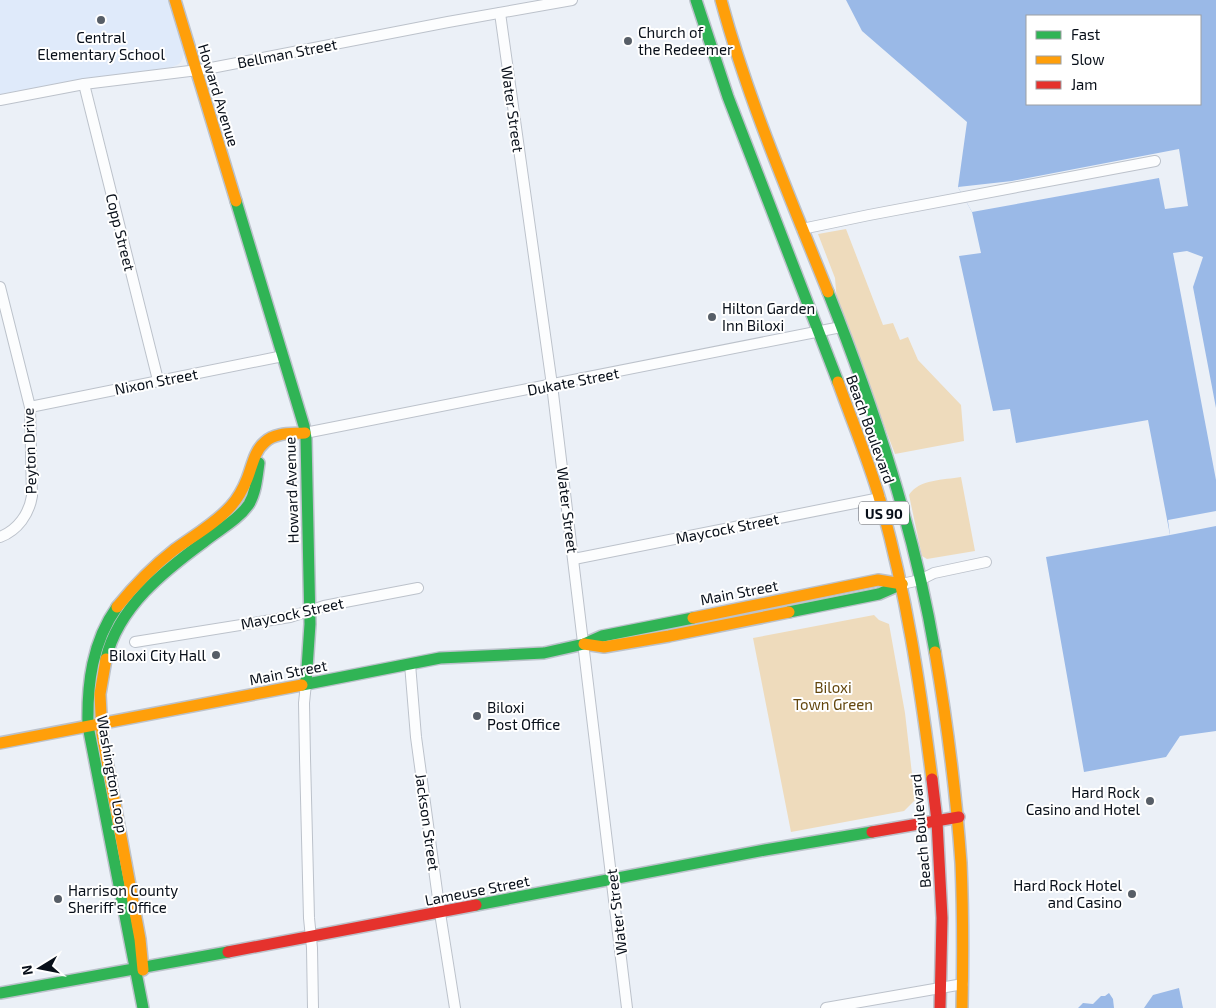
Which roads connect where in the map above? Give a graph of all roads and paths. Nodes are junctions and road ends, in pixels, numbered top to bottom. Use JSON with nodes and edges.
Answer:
{"nodes":[{"id":1,"x":175,"y":0,"type":"edge"},
{"id":2,"x":572,"y":0,"type":"edge"},
{"id":3,"x":696,"y":0,"type":"edge"},
{"id":4,"x":721,"y":0,"type":"edge"},
{"id":5,"x":500,"y":13,"type":"junction"},
{"id":6,"x":195,"y":70,"type":"junction"},
{"id":7,"x":84,"y":84,"type":"junction"},
{"id":8,"x":0,"y":100,"type":"edge"},
{"id":9,"x":1155,"y":161,"type":"dead end"},
{"id":10,"x":802,"y":229,"type":"junction"},
{"id":11,"x":0,"y":287,"type":"edge"},
{"id":12,"x":840,"y":327,"type":"junction"},
{"id":13,"x":819,"y":332,"type":"junction"},
{"id":14,"x":283,"y":356,"type":"junction"},
{"id":15,"x":158,"y":380,"type":"junction"},
{"id":16,"x":552,"y":385,"type":"junction"},
{"id":17,"x":30,"y":407,"type":"junction"},
{"id":18,"x":305,"y":433,"type":"junction"},
{"id":19,"x":880,"y":498,"type":"junction"},
{"id":20,"x":0,"y":537,"type":"edge"},
{"id":21,"x":574,"y":559,"type":"junction"},
{"id":22,"x":169,"y":561,"type":"junction"},
{"id":23,"x":986,"y":562,"type":"dead end"},
{"id":24,"x":920,"y":580,"type":"junction"},
{"id":25,"x":902,"y":584,"type":"junction"},
{"id":26,"x":418,"y":588,"type":"dead end"},
{"id":27,"x":309,"y":611,"type":"junction"},
{"id":28,"x":135,"y":642,"type":"dead end"},
{"id":29,"x":584,"y":644,"type":"junction"},
{"id":30,"x":410,"y":664,"type":"junction"},
{"id":31,"x":306,"y":683,"type":"junction"},
{"id":32,"x":101,"y":723,"type":"junction"},
{"id":33,"x":88,"y":726,"type":"junction"},
{"id":34,"x":0,"y":743,"type":"edge"},
{"id":35,"x":959,"y":817,"type":"junction"},
{"id":36,"x":937,"y":821,"type":"junction"},
{"id":37,"x":122,"y":842,"type":"junction"},
{"id":38,"x":110,"y":844,"type":"junction"},
{"id":39,"x":612,"y":879,"type":"junction"},
{"id":40,"x":440,"y":913,"type":"junction"},
{"id":41,"x":311,"y":937,"type":"junction"},
{"id":42,"x":139,"y":967,"type":"junction"},
{"id":43,"x":963,"y":984,"type":"junction"},
{"id":44,"x":942,"y":986,"type":"junction"},
{"id":45,"x":0,"y":993,"type":"edge"},
{"id":46,"x":143,"y":1008,"type":"edge"},
{"id":47,"x":150,"y":1008,"type":"edge"},
{"id":48,"x":313,"y":1008,"type":"edge"},
{"id":49,"x":455,"y":1008,"type":"edge"},
{"id":50,"x":627,"y":1008,"type":"edge"},
{"id":51,"x":826,"y":1008,"type":"edge"},
{"id":52,"x":940,"y":1008,"type":"edge"},
{"id":53,"x":962,"y":1008,"type":"edge"}],
"edges":[{"from":1,"to":6,"type":"main road","name":"Howard Avenue"},
{"from":2,"to":5,"type":"street","name":"Bellman Street"},
{"from":3,"to":13,"type":"main road","name":"Beach Boulevard","number":"US 90"},
{"from":4,"to":10,"type":"main road","name":"Beach Boulevard","number":"US 90"},
{"from":5,"to":6,"type":"street","name":"Bellman Street"},
{"from":5,"to":16,"type":"street","name":"Water Street"},
{"from":6,"to":7,"type":"street","name":"Bellman Street"},
{"from":6,"to":14,"type":"main road","name":"Howard Avenue"},
{"from":7,"to":8,"type":"street","name":"Bellman Street"},
{"from":7,"to":15,"type":"street","name":"Copp Street"},
{"from":9,"to":10,"type":"street"},
{"from":10,"to":12,"type":"main road","name":"Beach Boulevard","number":"US 90"},
{"from":11,"to":17,"type":"street","name":"Peyton Drive"},
{"from":12,"to":13,"type":"street","name":"Dukate Street"},
{"from":12,"to":24,"type":"main road","name":"Beach Boulevard","number":"US 90"},
{"from":13,"to":16,"type":"street","name":"Dukate Street"},
{"from":13,"to":19,"type":"main road","name":"Beach Boulevard","number":"US 90"},
{"from":14,"to":15,"type":"street","name":"Nixon Street"},
{"from":14,"to":18,"type":"main road","name":"Howard Avenue"},
{"from":15,"to":17,"type":"street","name":"Nixon Street"},
{"from":16,"to":18,"type":"street","name":"Dukate Street"},
{"from":16,"to":21,"type":"street","name":"Water Street"},
{"from":17,"to":20,"type":"street","name":"Peyton Drive"},
{"from":18,"to":22,"type":"main road"},
{"from":18,"to":27,"type":"main road","name":"Howard Avenue"},
{"from":19,"to":21,"type":"street","name":"Maycock Street"},
{"from":19,"to":25,"type":"main road","name":"Beach Boulevard","number":"US 90"},
{"from":21,"to":29,"type":"street","name":"Water Street"},
{"from":22,"to":32,"type":"main road","name":"Washington Loop"},
{"from":22,"to":33,"type":"main road","name":"Washington Loop"},
{"from":23,"to":24,"type":"street","name":"Main Street"},
{"from":24,"to":25,"type":"street","name":"Main Street"},
{"from":24,"to":35,"type":"main road","name":"Beach Boulevard","number":"US 90"},
{"from":25,"to":29,"type":"main road","name":"Main Street"},
{"from":25,"to":36,"type":"main road","name":"Beach Boulevard","number":"US 90"},
{"from":26,"to":27,"type":"street","name":"Maycock Street"},
{"from":27,"to":28,"type":"street","name":"Maycock Street"},
{"from":27,"to":31,"type":"main road","name":"Howard Avenue"},
{"from":29,"to":30,"type":"main road","name":"Main Street"},
{"from":29,"to":39,"type":"street","name":"Water Street"},
{"from":30,"to":31,"type":"main road","name":"Main Street"},
{"from":30,"to":40,"type":"street","name":"Jackson Street"},
{"from":31,"to":32,"type":"main road","name":"Main Street"},
{"from":31,"to":41,"type":"street","name":"Howard Avenue"},
{"from":32,"to":33,"type":"main road","name":"Main Street"},
{"from":32,"to":37,"type":"main road","name":"Washington Loop"},
{"from":33,"to":34,"type":"main road","name":"Main Street"},
{"from":33,"to":38,"type":"main road","name":"Washington Loop"},
{"from":35,"to":36,"type":"main road","name":"Lameuse Street"},
{"from":35,"to":43,"type":"main road","name":"Beach Boulevard","number":"US 90"},
{"from":36,"to":39,"type":"main road","name":"Lameuse Street"},
{"from":36,"to":44,"type":"main road","name":"Beach Boulevard","number":"US 90"},
{"from":37,"to":38,"type":"street"},
{"from":37,"to":42,"type":"main road","name":"Washington Loop"},
{"from":38,"to":42,"type":"main road","name":"Washington Loop"},
{"from":39,"to":40,"type":"main road","name":"Lameuse Street"},
{"from":39,"to":50,"type":"street","name":"Water Street"},
{"from":40,"to":41,"type":"main road","name":"Lameuse Street"},
{"from":40,"to":49,"type":"street","name":"Jackson Street"},
{"from":41,"to":42,"type":"main road","name":"Lameuse Street"},
{"from":41,"to":48,"type":"street","name":"Howard Avenue"},
{"from":42,"to":45,"type":"main road","name":"Lameuse Street"},
{"from":42,"to":46,"type":"main road","name":"Washington Loop"},
{"from":42,"to":47,"type":"main road","name":"Washington Loop"},
{"from":43,"to":44,"type":"street"},
{"from":43,"to":53,"type":"main road","name":"Beach Boulevard","number":"US 90"},
{"from":44,"to":51,"type":"street"},
{"from":44,"to":52,"type":"main road","name":"Beach Boulevard","number":"US 90"}]}
